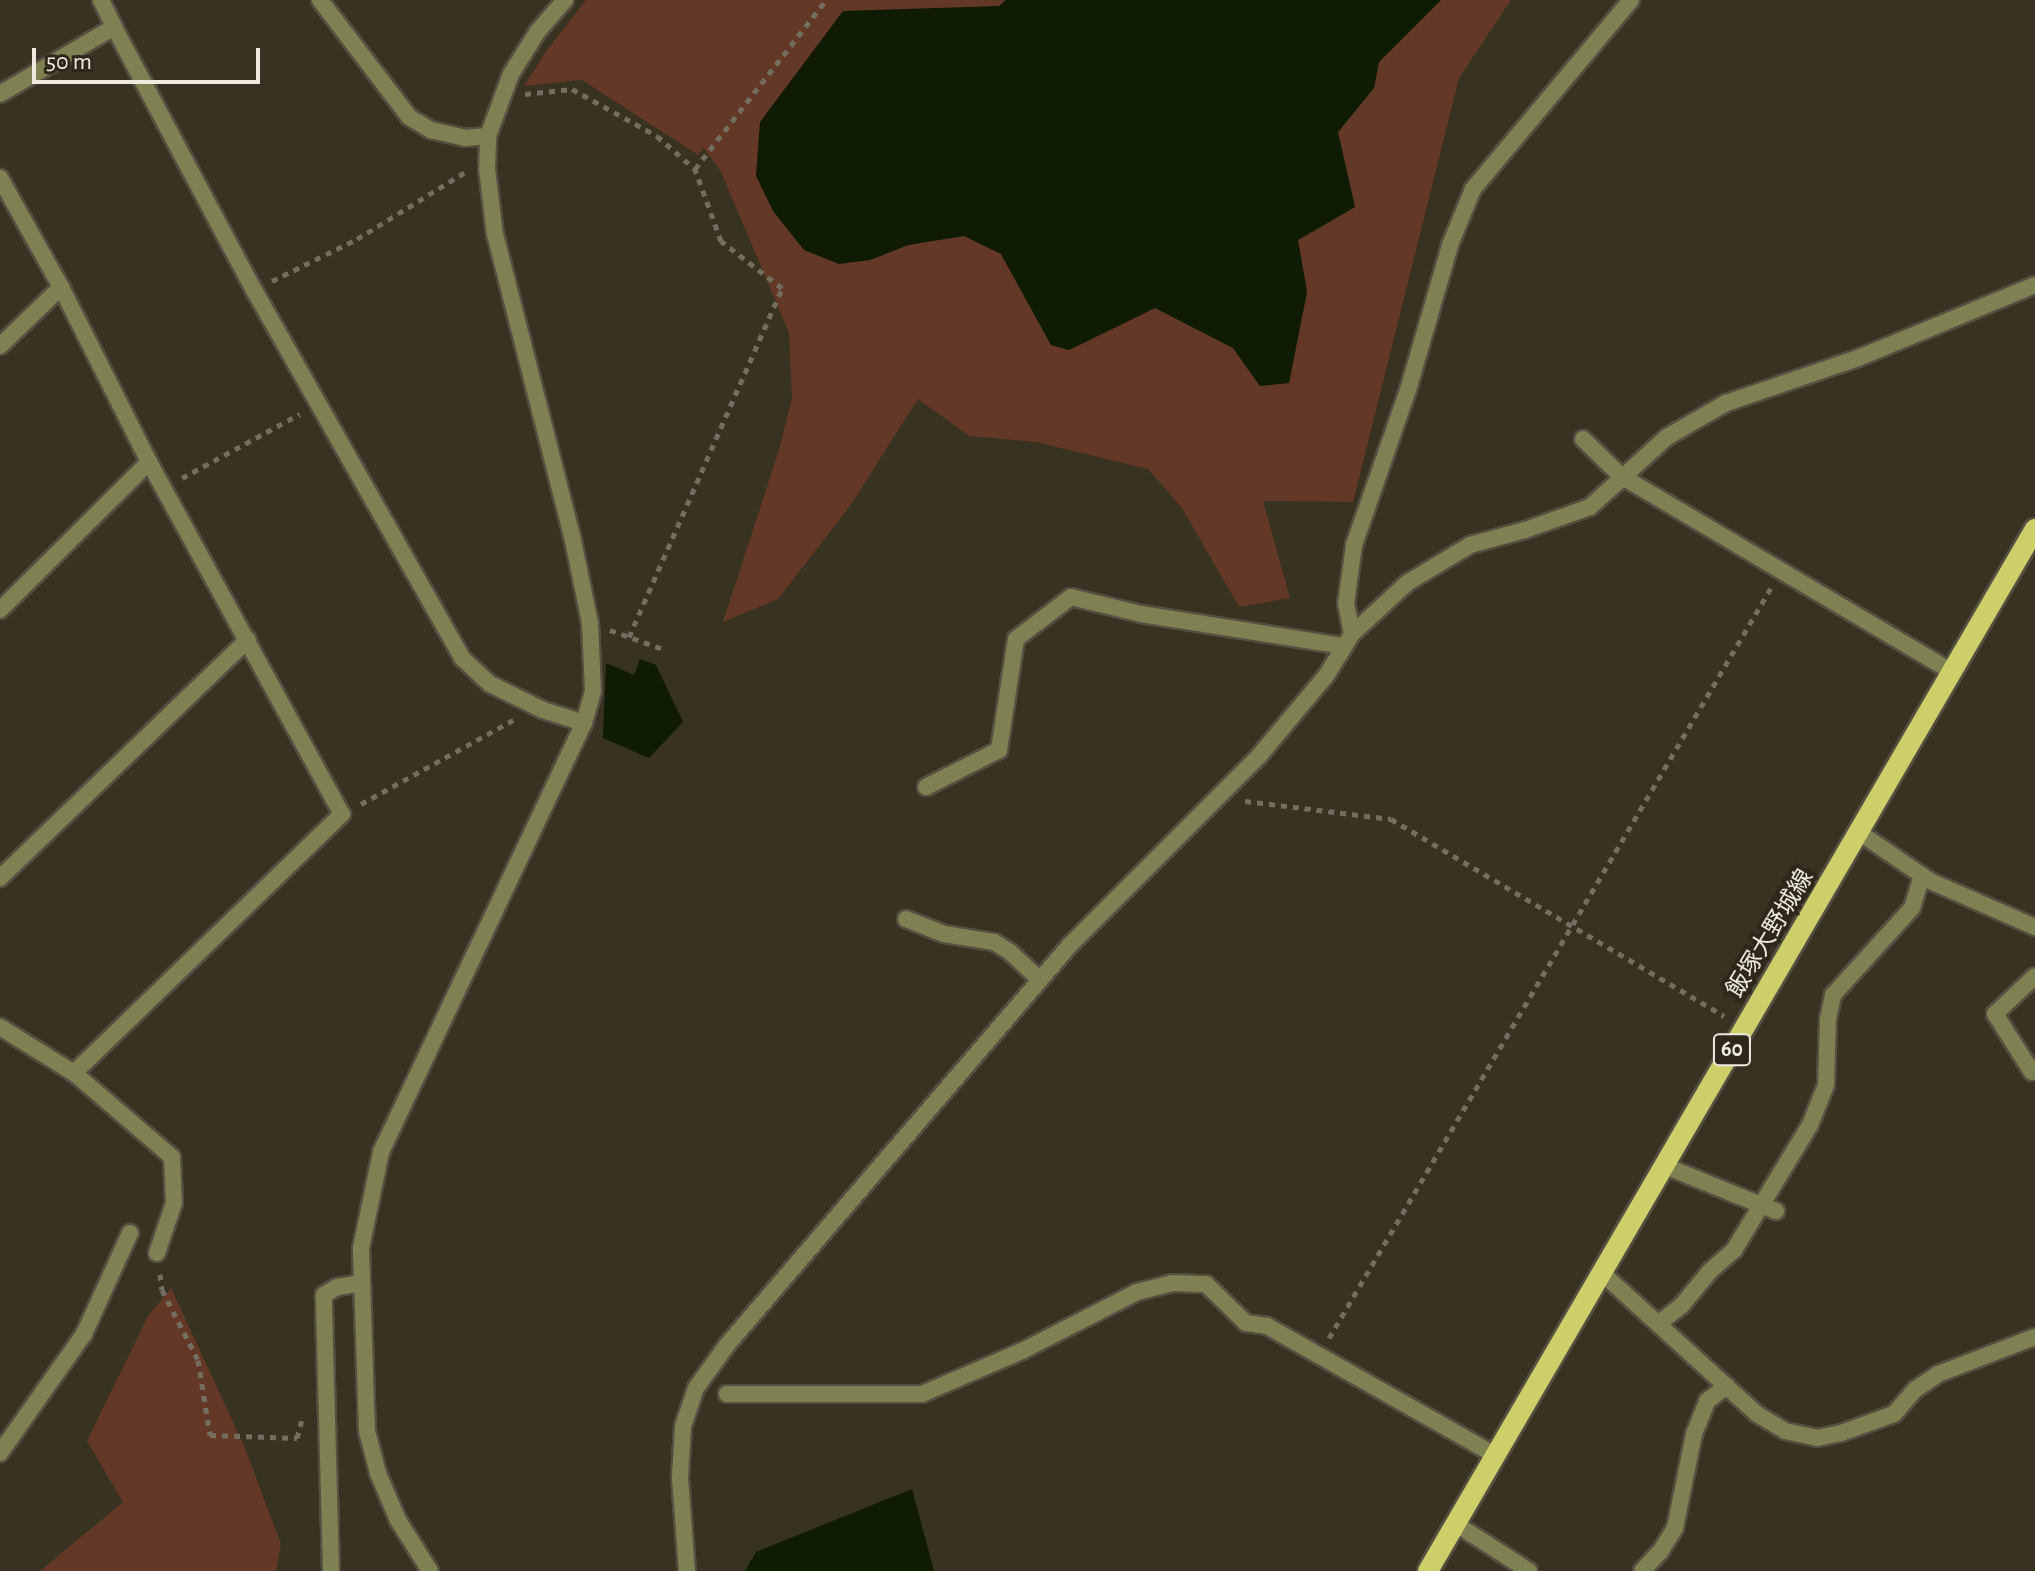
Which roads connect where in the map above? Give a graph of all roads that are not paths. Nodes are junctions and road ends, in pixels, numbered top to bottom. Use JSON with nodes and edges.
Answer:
{"nodes":[{"id":1,"x":101,"y":0,"type":"edge"},
{"id":2,"x":320,"y":0,"type":"edge"},
{"id":3,"x":565,"y":0,"type":"edge"},
{"id":4,"x":1631,"y":0,"type":"edge"},
{"id":5,"x":114,"y":27,"type":"junction"},
{"id":6,"x":0,"y":94,"type":"edge"},
{"id":7,"x":488,"y":136,"type":"junction"},
{"id":8,"x":0,"y":178,"type":"edge"},
{"id":9,"x":2035,"y":285,"type":"edge"},
{"id":10,"x":61,"y":287,"type":"junction"},
{"id":11,"x":0,"y":346,"type":"edge"},
{"id":12,"x":1583,"y":439,"type":"dead end"},
{"id":13,"x":149,"y":462,"type":"junction"},
{"id":14,"x":1621,"y":476,"type":"junction"},
{"id":15,"x":2035,"y":529,"type":"edge"},
{"id":16,"x":0,"y":610,"type":"edge"},
{"id":17,"x":248,"y":639,"type":"junction"},
{"id":18,"x":1348,"y":640,"type":"junction"},
{"id":19,"x":1953,"y":672,"type":"junction"},
{"id":20,"x":584,"y":723,"type":"junction"},
{"id":21,"x":926,"y":787,"type":"dead end"},
{"id":22,"x":1860,"y":833,"type":"junction"},
{"id":23,"x":1922,"y":876,"type":"junction"},
{"id":24,"x":0,"y":878,"type":"edge"},
{"id":25,"x":906,"y":919,"type":"dead end"},
{"id":26,"x":2035,"y":927,"type":"edge"},
{"id":27,"x":2035,"y":976,"type":"edge"},
{"id":28,"x":1040,"y":980,"type":"junction"},
{"id":29,"x":0,"y":1027,"type":"edge"},
{"id":30,"x":2032,"y":1072,"type":"dead end"},
{"id":31,"x":74,"y":1073,"type":"junction"},
{"id":32,"x":1665,"y":1166,"type":"junction"},
{"id":33,"x":1768,"y":1208,"type":"junction"},
{"id":34,"x":130,"y":1233,"type":"dead end"},
{"id":35,"x":157,"y":1253,"type":"road end"},
{"id":36,"x":1602,"y":1273,"type":"junction"},
{"id":37,"x":361,"y":1283,"type":"junction"},
{"id":38,"x":1658,"y":1324,"type":"junction"},
{"id":39,"x":2035,"y":1337,"type":"edge"},
{"id":40,"x":1727,"y":1386,"type":"junction"},
{"id":41,"x":727,"y":1394,"type":"dead end"},
{"id":42,"x":0,"y":1453,"type":"edge"},
{"id":43,"x":1495,"y":1455,"type":"junction"},
{"id":44,"x":1456,"y":1524,"type":"junction"},
{"id":45,"x":1648,"y":1569,"type":"edge"},
{"id":46,"x":331,"y":1571,"type":"edge"},
{"id":47,"x":430,"y":1571,"type":"edge"},
{"id":48,"x":687,"y":1571,"type":"edge"},
{"id":49,"x":1428,"y":1571,"type":"edge"},
{"id":50,"x":1529,"y":1571,"type":"edge"}],
"edges":[{"from":1,"to":5,"type":"street"},
{"from":2,"to":7,"type":"street"},
{"from":3,"to":7,"type":"street"},
{"from":4,"to":18,"type":"street"},
{"from":5,"to":6,"type":"street"},
{"from":5,"to":20,"type":"street"},
{"from":7,"to":20,"type":"street"},
{"from":8,"to":10,"type":"street"},
{"from":9,"to":14,"type":"street"},
{"from":10,"to":11,"type":"street"},
{"from":10,"to":13,"type":"street"},
{"from":12,"to":14,"type":"street"},
{"from":13,"to":16,"type":"street"},
{"from":13,"to":17,"type":"street"},
{"from":14,"to":18,"type":"street"},
{"from":14,"to":19,"type":"street"},
{"from":15,"to":19,"type":"main road","name":"飯塚大野城線","number":"60"},
{"from":17,"to":24,"type":"street"},
{"from":17,"to":31,"type":"street"},
{"from":18,"to":21,"type":"street"},
{"from":18,"to":28,"type":"street"},
{"from":19,"to":22,"type":"main road","name":"飯塚大野城線","number":"60"},
{"from":20,"to":37,"type":"street"},
{"from":22,"to":23,"type":"street"},
{"from":22,"to":32,"type":"main road","name":"飯塚大野城線","number":"60"},
{"from":23,"to":26,"type":"street"},
{"from":23,"to":33,"type":"street"},
{"from":25,"to":28,"type":"street"},
{"from":27,"to":30,"type":"street"},
{"from":28,"to":48,"type":"street"},
{"from":29,"to":31,"type":"street"},
{"from":31,"to":35,"type":"street"},
{"from":32,"to":33,"type":"street"},
{"from":32,"to":36,"type":"main road","name":"飯塚大野城線","number":"60"},
{"from":33,"to":38,"type":"street"},
{"from":34,"to":42,"type":"street"},
{"from":36,"to":38,"type":"street"},
{"from":36,"to":43,"type":"main road","name":"飯塚大野城線","number":"60"},
{"from":37,"to":46,"type":"street"},
{"from":37,"to":47,"type":"street"},
{"from":38,"to":40,"type":"street"},
{"from":39,"to":40,"type":"street"},
{"from":40,"to":45,"type":"street"},
{"from":41,"to":43,"type":"street"},
{"from":43,"to":44,"type":"main road","name":"飯塚大野城線","number":"60"},
{"from":44,"to":49,"type":"main road","name":"飯塚大野城線","number":"60"},
{"from":44,"to":50,"type":"street"}]}
